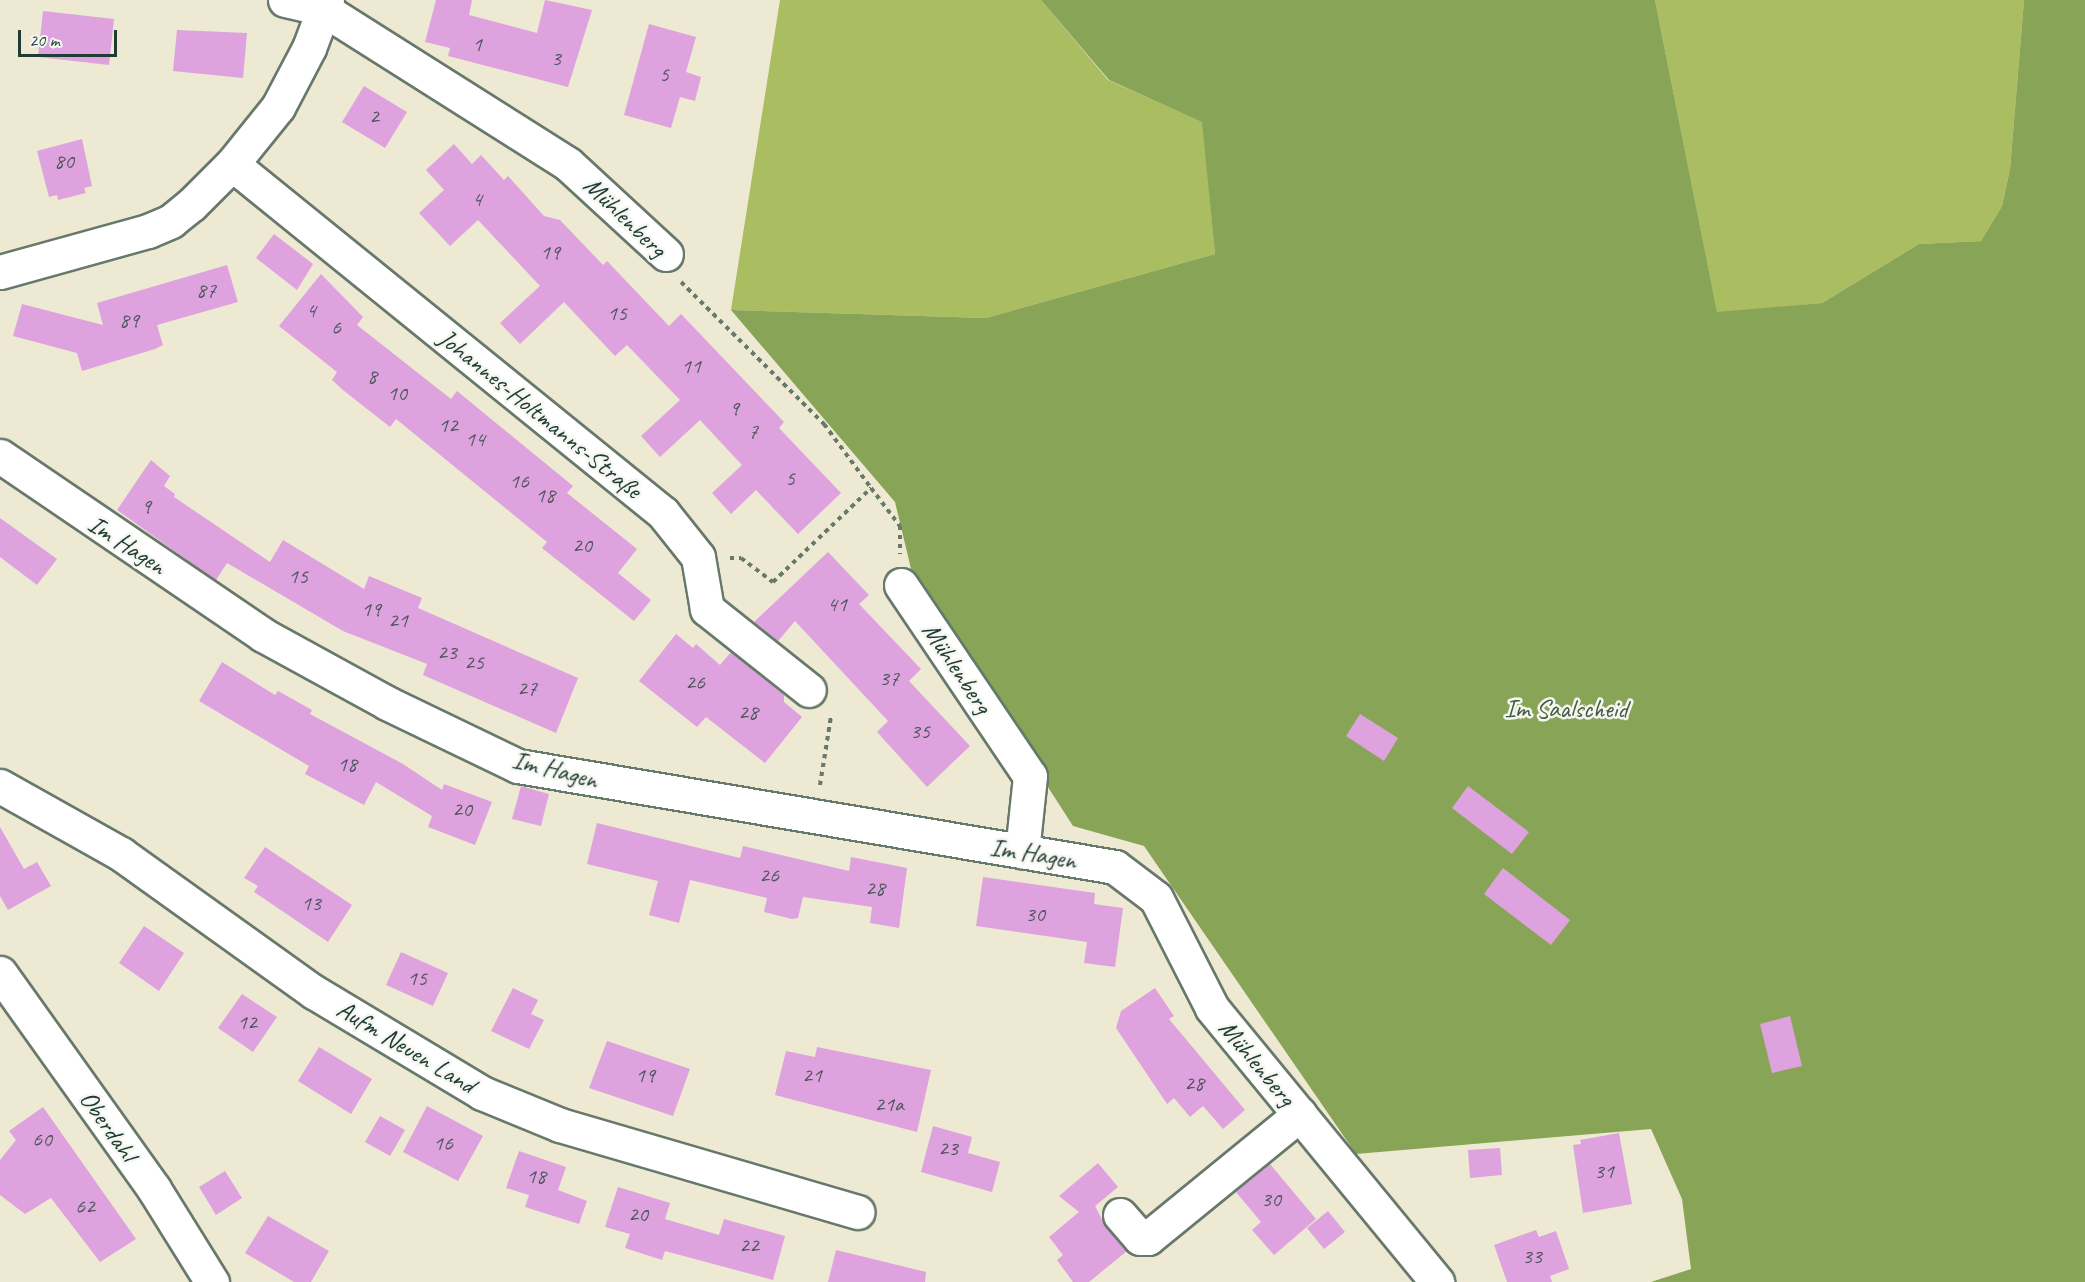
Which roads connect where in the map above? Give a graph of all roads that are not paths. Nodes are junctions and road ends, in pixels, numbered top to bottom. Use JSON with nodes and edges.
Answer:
{"nodes":[{"id":1,"x":285,"y":0,"type":"edge"},
{"id":2,"x":325,"y":4,"type":"edge"},
{"id":3,"x":232,"y":164,"type":"junction"},
{"id":4,"x":666,"y":254,"type":"road end"},
{"id":5,"x":0,"y":272,"type":"edge"},
{"id":6,"x":0,"y":456,"type":"edge"},
{"id":7,"x":901,"y":585,"type":"road end"},
{"id":8,"x":809,"y":690,"type":"road end"},
{"id":9,"x":0,"y":786,"type":"edge"},
{"id":10,"x":1022,"y":852,"type":"junction"},
{"id":11,"x":1115,"y":867,"type":"joint"},
{"id":12,"x":0,"y":973,"type":"edge"},
{"id":13,"x":1300,"y":1114,"type":"junction"},
{"id":14,"x":858,"y":1212,"type":"dead end"},
{"id":15,"x":1120,"y":1215,"type":"dead end"},
{"id":16,"x":212,"y":1282,"type":"edge"},
{"id":17,"x":1437,"y":1282,"type":"edge"}],
"edges":[{"from":1,"to":2,"type":"street","name":"Mühlenberg"},
{"from":2,"to":3,"type":"street"},
{"from":2,"to":4,"type":"street","name":"Mühlenberg"},
{"from":3,"to":5,"type":"street"},
{"from":3,"to":8,"type":"street","name":"Johannes-Holtmanns-Straße"},
{"from":6,"to":10,"type":"street","name":"Im Hagen"},
{"from":7,"to":10,"type":"street","name":"Mühlenberg"},
{"from":9,"to":14,"type":"street","name":"Aufm Neuen Land"},
{"from":10,"to":11,"type":"street","name":"Im Hagen"},
{"from":11,"to":13,"type":"street","name":"Mühlenberg"},
{"from":12,"to":16,"type":"street","name":"Oberdahl"},
{"from":13,"to":15,"type":"street","name":"Mühlenberg"},
{"from":13,"to":17,"type":"street","name":"Mühlenberg"}]}
